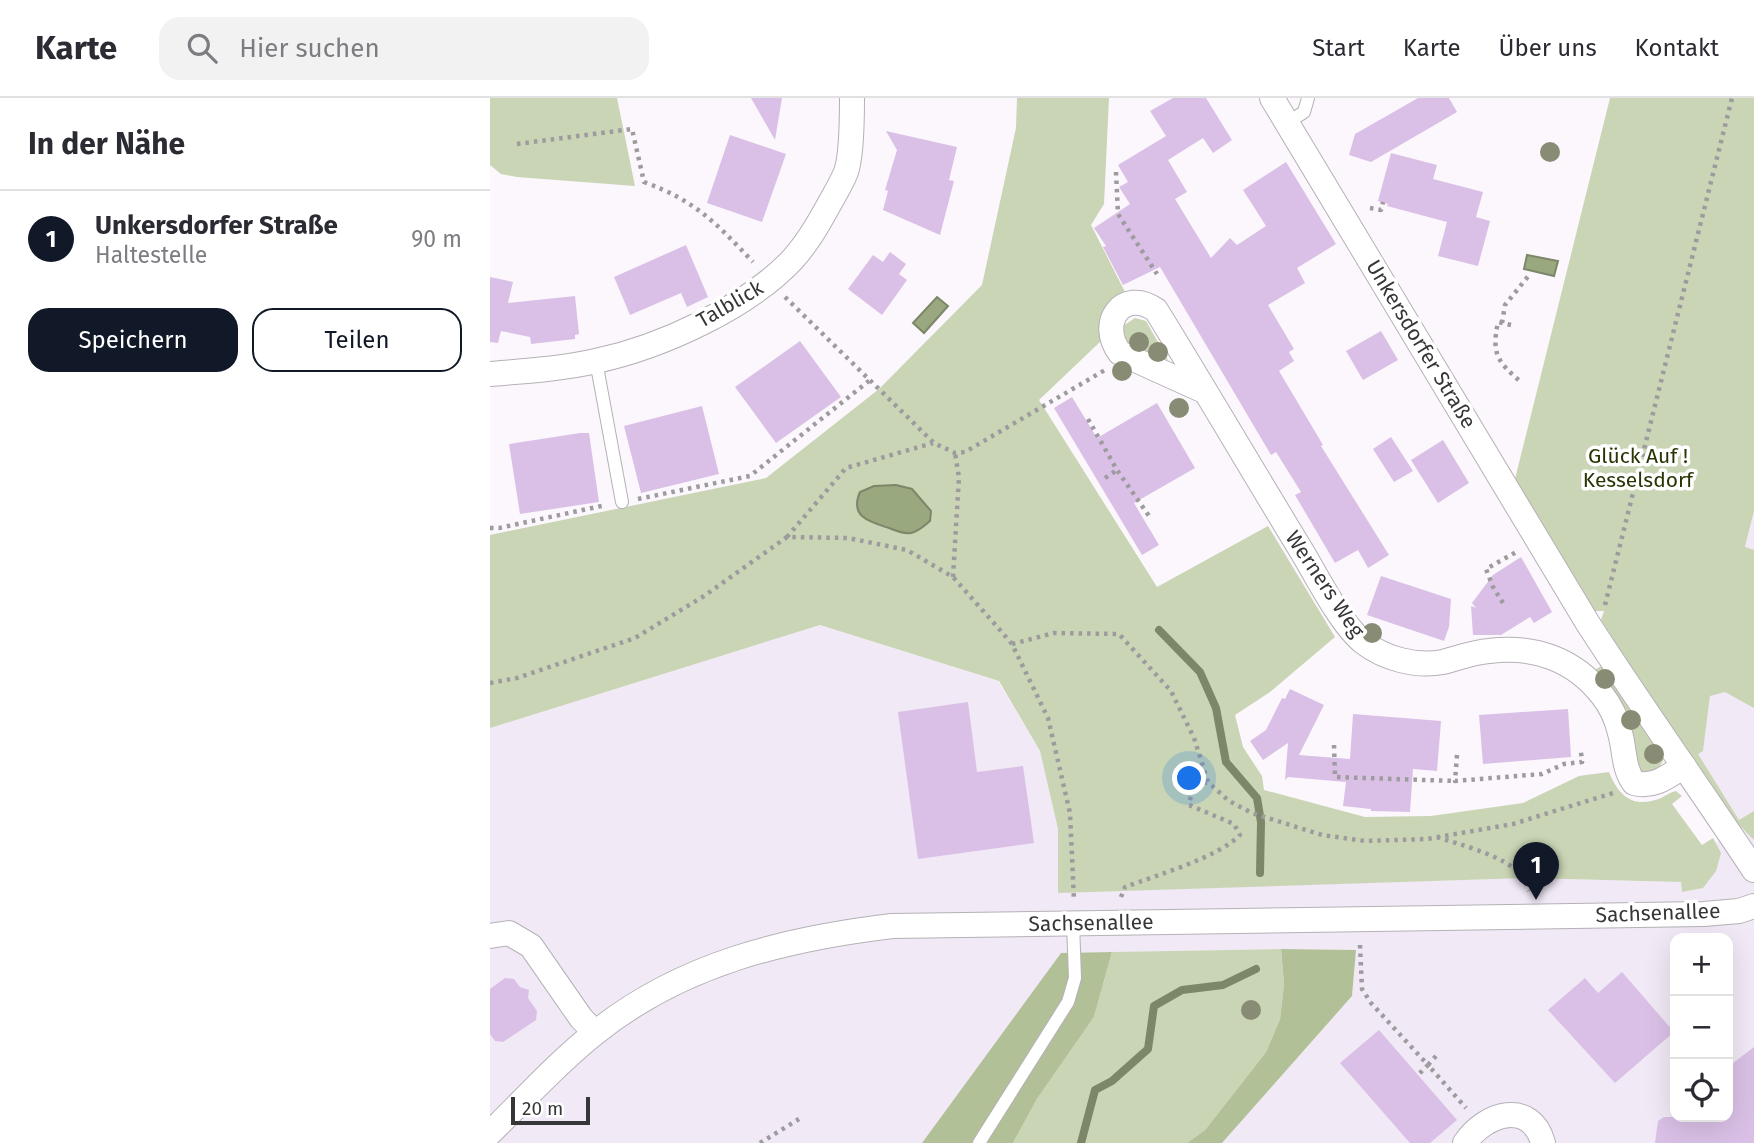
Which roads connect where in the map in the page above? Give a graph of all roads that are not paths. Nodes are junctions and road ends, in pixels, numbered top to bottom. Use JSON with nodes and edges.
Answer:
{"nodes":[{"id":1,"x":852,"y":98,"type":"edge"},
{"id":2,"x":1272,"y":98,"type":"edge"},
{"id":3,"x":1308,"y":98,"type":"edge"},
{"id":4,"x":1287,"y":123,"type":"junction"},
{"id":5,"x":596,"y":361,"type":"junction"},
{"id":6,"x":490,"y":374,"type":"edge"},
{"id":7,"x":1204,"y":391,"type":"junction"},
{"id":8,"x":622,"y":502,"type":"road end"},
{"id":9,"x":1684,"y":766,"type":"junction"},
{"id":10,"x":1754,"y":870,"type":"edge"},
{"id":11,"x":1754,"y":906,"type":"edge"},
{"id":12,"x":1073,"y":923,"type":"junction"},
{"id":13,"x":490,"y":936,"type":"edge"},
{"id":14,"x":595,"y":1033,"type":"junction"},
{"id":15,"x":490,"y":1133,"type":"edge"},
{"id":16,"x":979,"y":1143,"type":"edge"},
{"id":17,"x":1465,"y":1143,"type":"edge"},
{"id":18,"x":1544,"y":1143,"type":"edge"}],
"edges":[{"from":1,"to":5,"type":"street","name":"Talblick"},
{"from":2,"to":4,"type":"street","name":"Unkersdorfer Straße"},
{"from":3,"to":4,"type":"lane"},
{"from":4,"to":9,"type":"street","name":"Unkersdorfer Straße"},
{"from":5,"to":6,"type":"street","name":"Talblick"},
{"from":5,"to":8,"type":"lane"},
{"from":7,"to":7,"type":"street","name":"Werners Weg"},
{"from":7,"to":9,"type":"street","name":"Werners Weg"},
{"from":9,"to":10,"type":"street","name":"Unkersdorfer Straße"},
{"from":11,"to":12,"type":"street","name":"Sachsenallee"},
{"from":12,"to":14,"type":"street","name":"Sachsenallee"},
{"from":12,"to":16,"type":"lane"},
{"from":13,"to":14,"type":"street"},
{"from":14,"to":15,"type":"street","name":"Sachsenallee"},
{"from":17,"to":18,"type":"street"}]}
